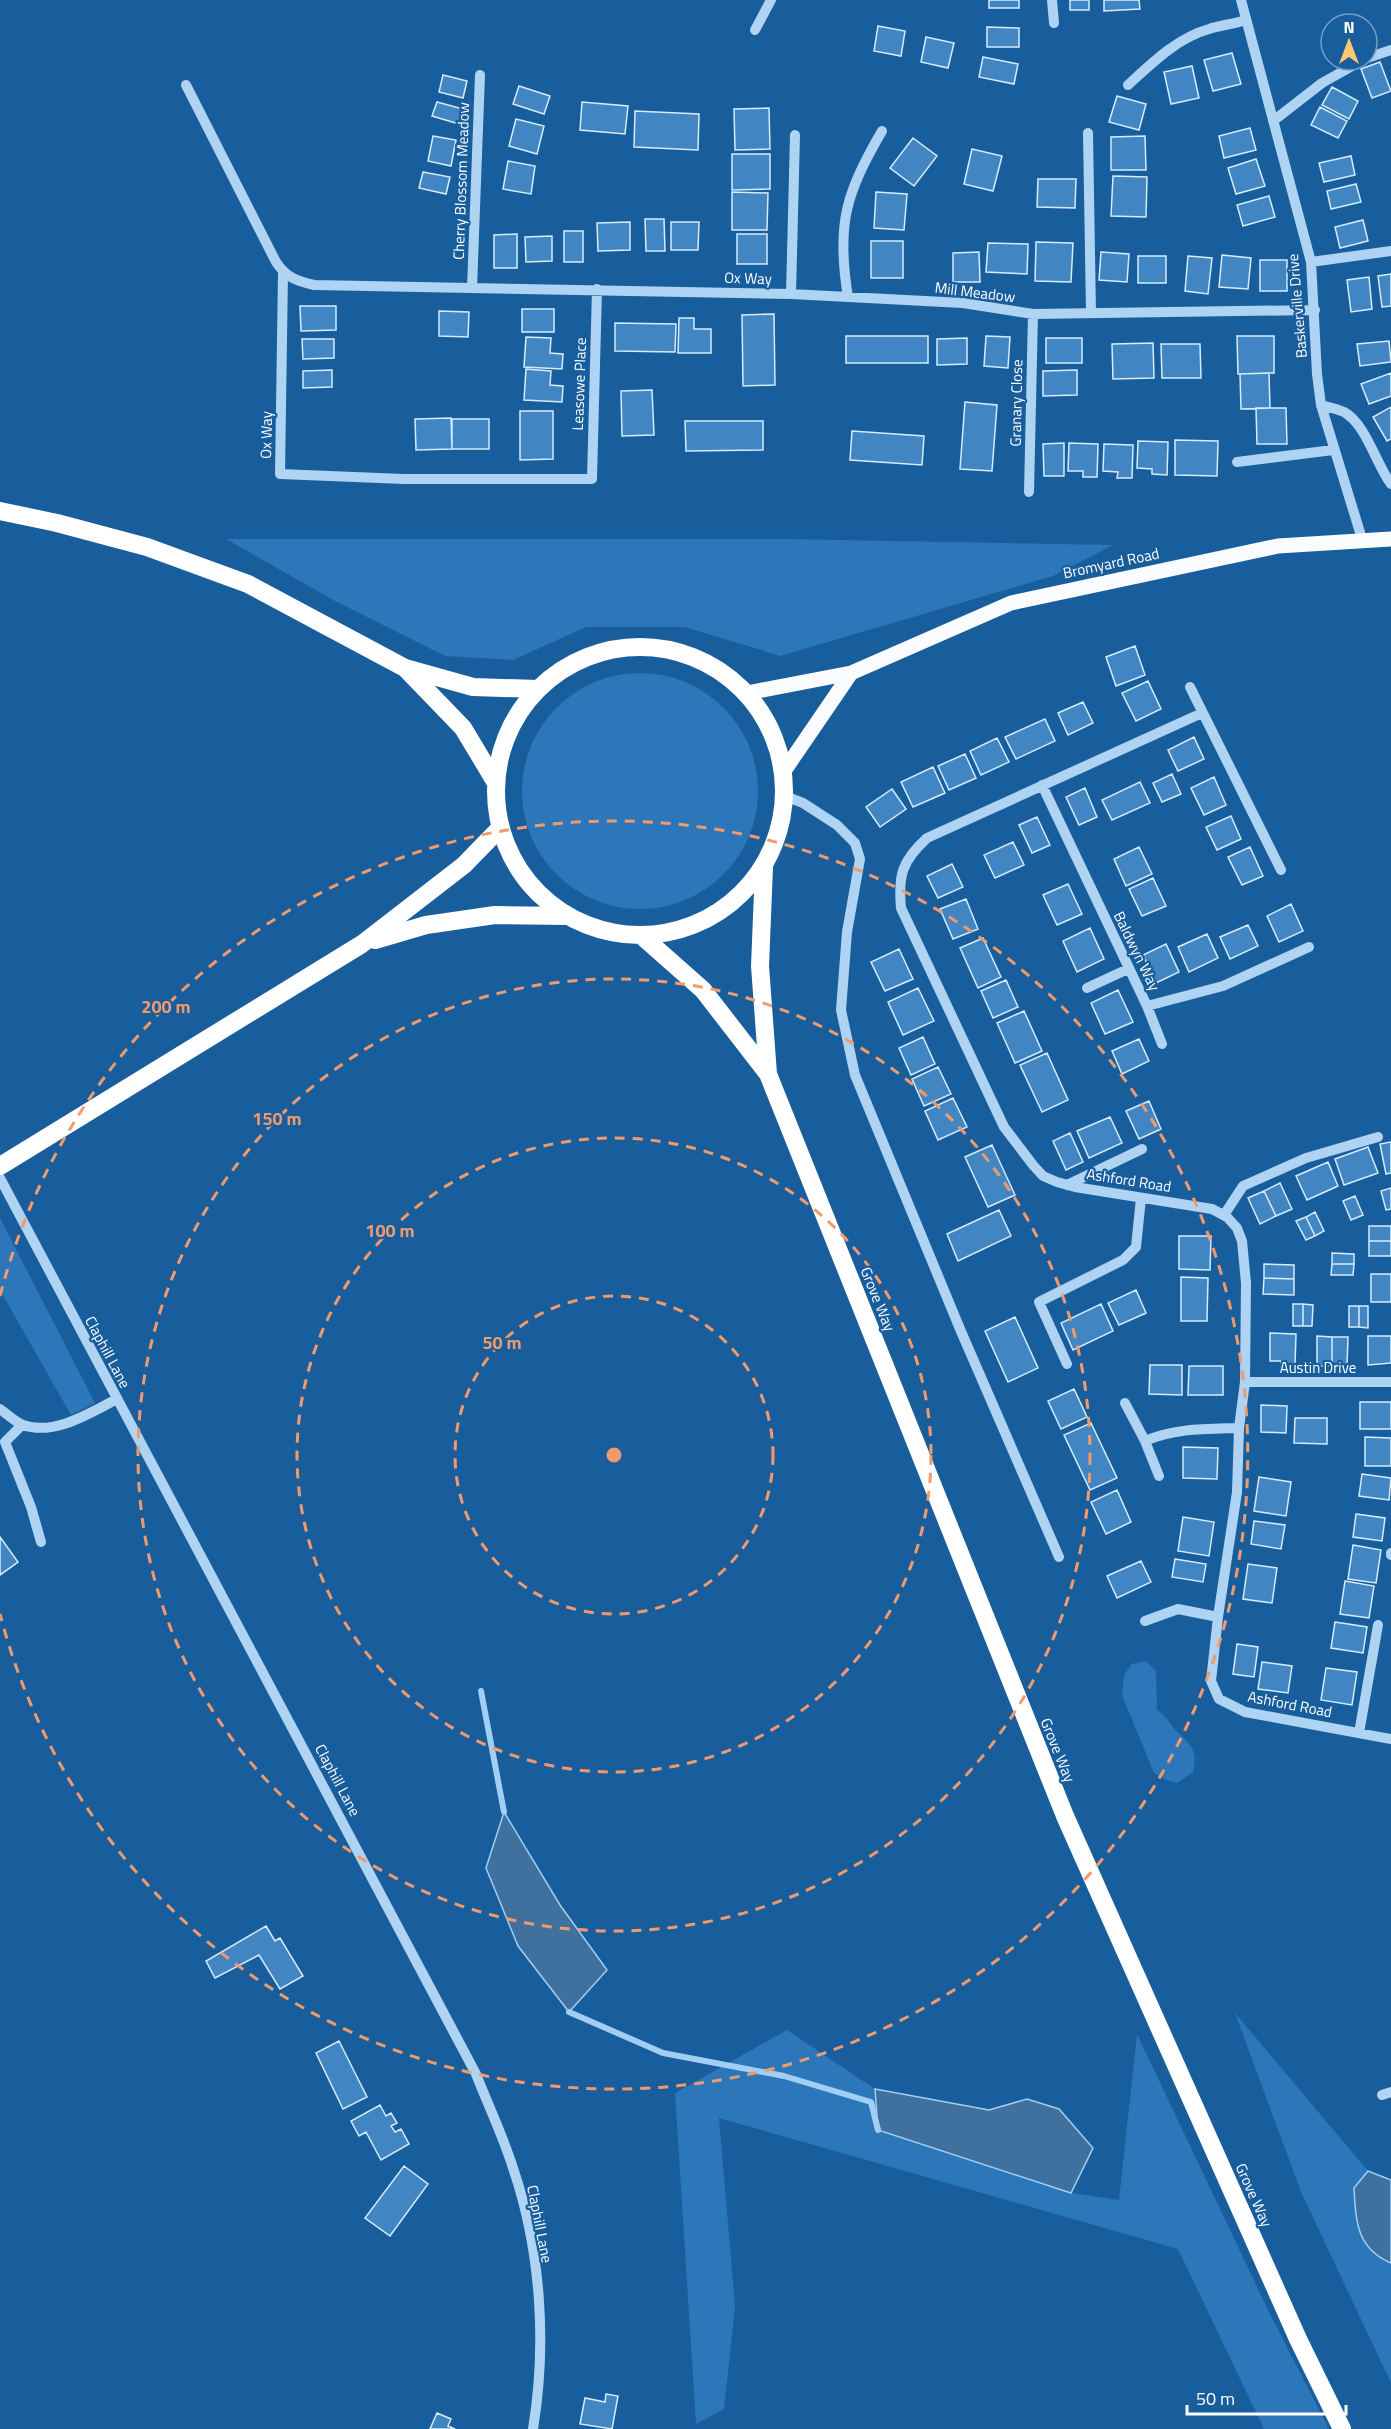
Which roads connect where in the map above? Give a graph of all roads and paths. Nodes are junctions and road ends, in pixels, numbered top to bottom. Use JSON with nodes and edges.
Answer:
{"nodes":[{"id":1,"x":771,"y":0,"type":"edge"},
{"id":2,"x":1052,"y":0,"type":"edge"},
{"id":3,"x":1240,"y":0,"type":"edge"},
{"id":4,"x":1246,"y":20,"type":"junction"},
{"id":5,"x":1054,"y":23,"type":"dead end"},
{"id":6,"x":755,"y":30,"type":"dead end"},
{"id":7,"x":1342,"y":72,"type":"edge"},
{"id":8,"x":480,"y":75,"type":"dead end"},
{"id":9,"x":186,"y":85,"type":"dead end"},
{"id":10,"x":1128,"y":85,"type":"dead end"},
{"id":11,"x":1273,"y":121,"type":"junction"},
{"id":12,"x":882,"y":131,"type":"dead end"},
{"id":13,"x":1088,"y":133,"type":"dead end"},
{"id":14,"x":795,"y":135,"type":"dead end"},
{"id":15,"x":1391,"y":251,"type":"edge"},
{"id":16,"x":1311,"y":262,"type":"junction"},
{"id":17,"x":283,"y":273,"type":"junction"},
{"id":18,"x":472,"y":288,"type":"junction"},
{"id":19,"x":597,"y":289,"type":"junction"},
{"id":20,"x":791,"y":294,"type":"junction"},
{"id":21,"x":848,"y":297,"type":"junction"},
{"id":22,"x":1315,"y":310,"type":"junction"},
{"id":23,"x":1091,"y":313,"type":"junction"},
{"id":24,"x":1033,"y":314,"type":"junction"},
{"id":25,"x":1321,"y":405,"type":"junction"},
{"id":26,"x":1334,"y":450,"type":"junction"},
{"id":27,"x":1237,"y":462,"type":"dead end"},
{"id":28,"x":592,"y":479,"type":"joint"},
{"id":29,"x":1391,"y":484,"type":"edge"},
{"id":30,"x":1029,"y":492,"type":"dead end"},
{"id":31,"x":0,"y":511,"type":"edge"},
{"id":32,"x":1362,"y":539,"type":"junction"},
{"id":33,"x":1391,"y":539,"type":"edge"},
{"id":34,"x":405,"y":668,"type":"junction"},
{"id":35,"x":851,"y":673,"type":"junction"},
{"id":36,"x":1190,"y":687,"type":"dead end"},
{"id":37,"x":538,"y":688,"type":"junction"},
{"id":38,"x":747,"y":693,"type":"junction"},
{"id":39,"x":1202,"y":713,"type":"junction"},
{"id":40,"x":784,"y":771,"type":"junction"},
{"id":41,"x":496,"y":783,"type":"junction"},
{"id":42,"x":1042,"y":785,"type":"junction"},
{"id":43,"x":785,"y":796,"type":"junction"},
{"id":44,"x":500,"y":828,"type":"junction"},
{"id":45,"x":764,"y":867,"type":"junction"},
{"id":46,"x":1281,"y":870,"type":"dead end"},
{"id":47,"x":567,"y":916,"type":"junction"},
{"id":48,"x":642,"y":936,"type":"junction"},
{"id":49,"x":362,"y":944,"type":"junction"},
{"id":50,"x":1309,"y":947,"type":"dead end"},
{"id":51,"x":1128,"y":969,"type":"junction"},
{"id":52,"x":1087,"y":988,"type":"dead end"},
{"id":53,"x":1147,"y":1006,"type":"junction"},
{"id":54,"x":1162,"y":1044,"type":"dead end"},
{"id":55,"x":768,"y":1074,"type":"junction"},
{"id":56,"x":1377,"y":1137,"type":"dead end"},
{"id":57,"x":1142,"y":1149,"type":"dead end"},
{"id":58,"x":0,"y":1166,"type":"edge"},
{"id":59,"x":0,"y":1178,"type":"edge"},
{"id":60,"x":1067,"y":1185,"type":"junction"},
{"id":61,"x":1141,"y":1198,"type":"junction"},
{"id":62,"x":1224,"y":1215,"type":"junction"},
{"id":63,"x":1067,"y":1364,"type":"dead end"},
{"id":64,"x":1245,"y":1382,"type":"junction"},
{"id":65,"x":1391,"y":1382,"type":"edge"},
{"id":66,"x":117,"y":1399,"type":"junction"},
{"id":67,"x":1125,"y":1404,"type":"dead end"},
{"id":68,"x":0,"y":1409,"type":"edge"},
{"id":69,"x":22,"y":1425,"type":"junction"},
{"id":70,"x":1239,"y":1428,"type":"junction"},
{"id":71,"x":1145,"y":1441,"type":"junction"},
{"id":72,"x":3,"y":1444,"type":"edge"},
{"id":73,"x":1159,"y":1476,"type":"dead end"},
{"id":74,"x":40,"y":1542,"type":"dead end"},
{"id":75,"x":1059,"y":1557,"type":"dead end"},
{"id":76,"x":1218,"y":1617,"type":"junction"},
{"id":77,"x":1144,"y":1621,"type":"dead end"},
{"id":78,"x":1378,"y":1625,"type":"dead end"},
{"id":79,"x":1359,"y":1733,"type":"junction"},
{"id":80,"x":1391,"y":1740,"type":"edge"},
{"id":81,"x":533,"y":2429,"type":"edge"},
{"id":82,"x":1342,"y":2429,"type":"edge"}],
"edges":[{"from":1,"to":6,"type":"street"},
{"from":2,"to":5,"type":"street"},
{"from":3,"to":4,"type":"street","name":"Baskerville Drive"},
{"from":4,"to":10,"type":"street"},
{"from":4,"to":11,"type":"street","name":"Baskerville Drive"},
{"from":7,"to":11,"type":"street"},
{"from":8,"to":18,"type":"street","name":"Cherry Blossom Meadow"},
{"from":9,"to":17,"type":"street","name":"Ox Way"},
{"from":11,"to":16,"type":"street","name":"Baskerville Drive"},
{"from":12,"to":21,"type":"street"},
{"from":13,"to":23,"type":"street"},
{"from":14,"to":20,"type":"street"},
{"from":15,"to":16,"type":"street"},
{"from":16,"to":22,"type":"street","name":"Baskerville Drive"},
{"from":17,"to":18,"type":"street"},
{"from":17,"to":28,"type":"street","name":"Ox Way"},
{"from":18,"to":19,"type":"street","name":"Ox Way"},
{"from":19,"to":20,"type":"street","name":"Ox Way"},
{"from":19,"to":28,"type":"street","name":"Leasowe Place"},
{"from":20,"to":21,"type":"street","name":"Mill Meadow"},
{"from":21,"to":24,"type":"street","name":"Mill Meadow"},
{"from":22,"to":23,"type":"street","name":"Mill Meadow"},
{"from":22,"to":25,"type":"street","name":"Baskerville Drive"},
{"from":23,"to":24,"type":"street","name":"Mill Meadow"},
{"from":24,"to":30,"type":"street","name":"Granary Close"},
{"from":25,"to":26,"type":"street","name":"Baskerville Drive"},
{"from":25,"to":29,"type":"street"},
{"from":26,"to":27,"type":"street"},
{"from":26,"to":32,"type":"street","name":"Baskerville Drive"},
{"from":31,"to":34,"type":"highway"},
{"from":32,"to":33,"type":"main road","name":"Bromyard Road"},
{"from":32,"to":35,"type":"main road","name":"Bromyard Road"},
{"from":34,"to":37,"type":"highway"},
{"from":34,"to":41,"type":"highway"},
{"from":35,"to":38,"type":"main road","name":"Bromyard Road"},
{"from":35,"to":40,"type":"main road"},
{"from":36,"to":39,"type":"street"},
{"from":37,"to":38,"type":"highway"},
{"from":37,"to":41,"type":"highway"},
{"from":38,"to":40,"type":"highway"},
{"from":39,"to":42,"type":"street","name":"Ashford Road"},
{"from":39,"to":46,"type":"street"},
{"from":40,"to":43,"type":"highway"},
{"from":41,"to":44,"type":"highway"},
{"from":42,"to":51,"type":"street","name":"Baldwyn Way"},
{"from":42,"to":60,"type":"street","name":"Ashford Road"},
{"from":43,"to":45,"type":"highway"},
{"from":43,"to":75,"type":"street"},
{"from":44,"to":47,"type":"highway"},
{"from":44,"to":49,"type":"highway"},
{"from":45,"to":48,"type":"highway"},
{"from":45,"to":55,"type":"highway","name":"Grove Way"},
{"from":47,"to":48,"type":"highway"},
{"from":47,"to":49,"type":"highway"},
{"from":48,"to":55,"type":"highway","name":"Grove Way"},
{"from":49,"to":58,"type":"highway"},
{"from":50,"to":53,"type":"street","name":"Baldwyn Way"},
{"from":51,"to":52,"type":"street"},
{"from":51,"to":53,"type":"street","name":"Baldwyn Way"},
{"from":53,"to":54,"type":"street"},
{"from":55,"to":82,"type":"highway","name":"Grove Way"},
{"from":56,"to":62,"type":"street"},
{"from":57,"to":60,"type":"street"},
{"from":59,"to":66,"type":"street","name":"Claphill Lane"},
{"from":60,"to":61,"type":"street","name":"Ashford Road"},
{"from":61,"to":62,"type":"street","name":"Ashford Road"},
{"from":61,"to":63,"type":"street"},
{"from":62,"to":64,"type":"street","name":"Ashford Road"},
{"from":64,"to":65,"type":"street","name":"Austin Drive"},
{"from":64,"to":70,"type":"street","name":"Ashford Road"},
{"from":66,"to":69,"type":"street"},
{"from":66,"to":81,"type":"street","name":"Claphill Lane"},
{"from":67,"to":71,"type":"street"},
{"from":68,"to":69,"type":"street"},
{"from":69,"to":72,"type":"street"},
{"from":70,"to":71,"type":"street"},
{"from":70,"to":76,"type":"street","name":"Ashford Road"},
{"from":71,"to":73,"type":"street"},
{"from":72,"to":74,"type":"street"},
{"from":76,"to":77,"type":"street"},
{"from":76,"to":79,"type":"street","name":"Ashford Road"},
{"from":78,"to":79,"type":"street"},
{"from":79,"to":80,"type":"street","name":"Ashford Road"}]}
